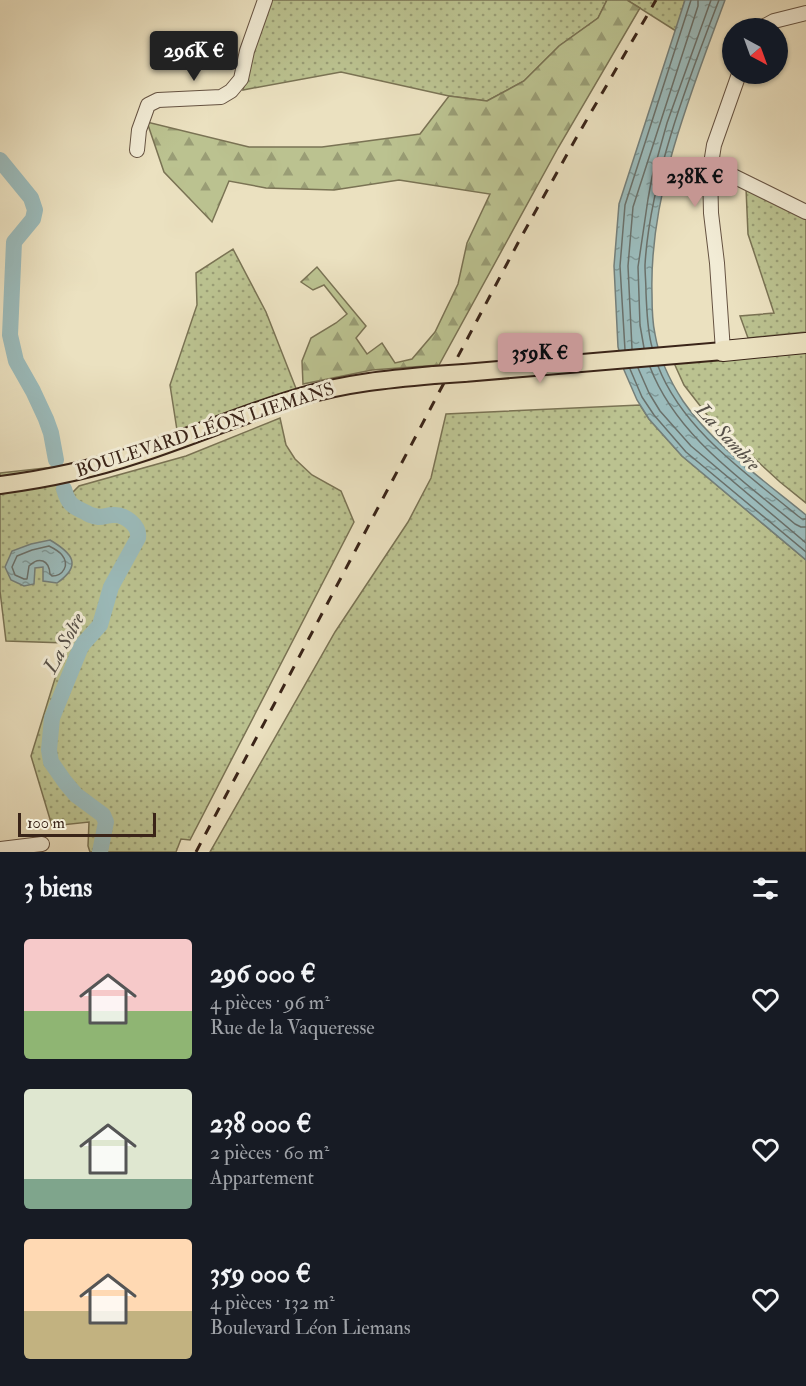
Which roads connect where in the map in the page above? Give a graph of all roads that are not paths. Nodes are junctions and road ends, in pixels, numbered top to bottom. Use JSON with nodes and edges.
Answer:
{"nodes":[{"id":1,"x":264,"y":0,"type":"edge"},
{"id":2,"x":806,"y":13,"type":"edge"},
{"id":3,"x":786,"y":18,"type":"edge"},
{"id":4,"x":735,"y":84,"type":"edge"},
{"id":5,"x":137,"y":150,"type":"dead end"},
{"id":6,"x":710,"y":170,"type":"junction"},
{"id":7,"x":806,"y":212,"type":"edge"},
{"id":8,"x":806,"y":343,"type":"edge"},
{"id":9,"x":723,"y":351,"type":"junction"},
{"id":10,"x":0,"y":485,"type":"edge"},
{"id":11,"x":46,"y":848,"type":"edge"},
{"id":12,"x":0,"y":849,"type":"edge"}],
"edges":[{"from":1,"to":5,"type":"street"},
{"from":2,"to":3,"type":"street"},
{"from":4,"to":6,"type":"street"},
{"from":6,"to":7,"type":"street"},
{"from":6,"to":9,"type":"street"},
{"from":8,"to":9,"type":"highway","name":"BOULEVARD LÉON LIEMANS"},
{"from":9,"to":10,"type":"main road","name":"BOULEVARD LÉON LIEMANS","bridge":true},
{"from":11,"to":12,"type":"street"}]}
